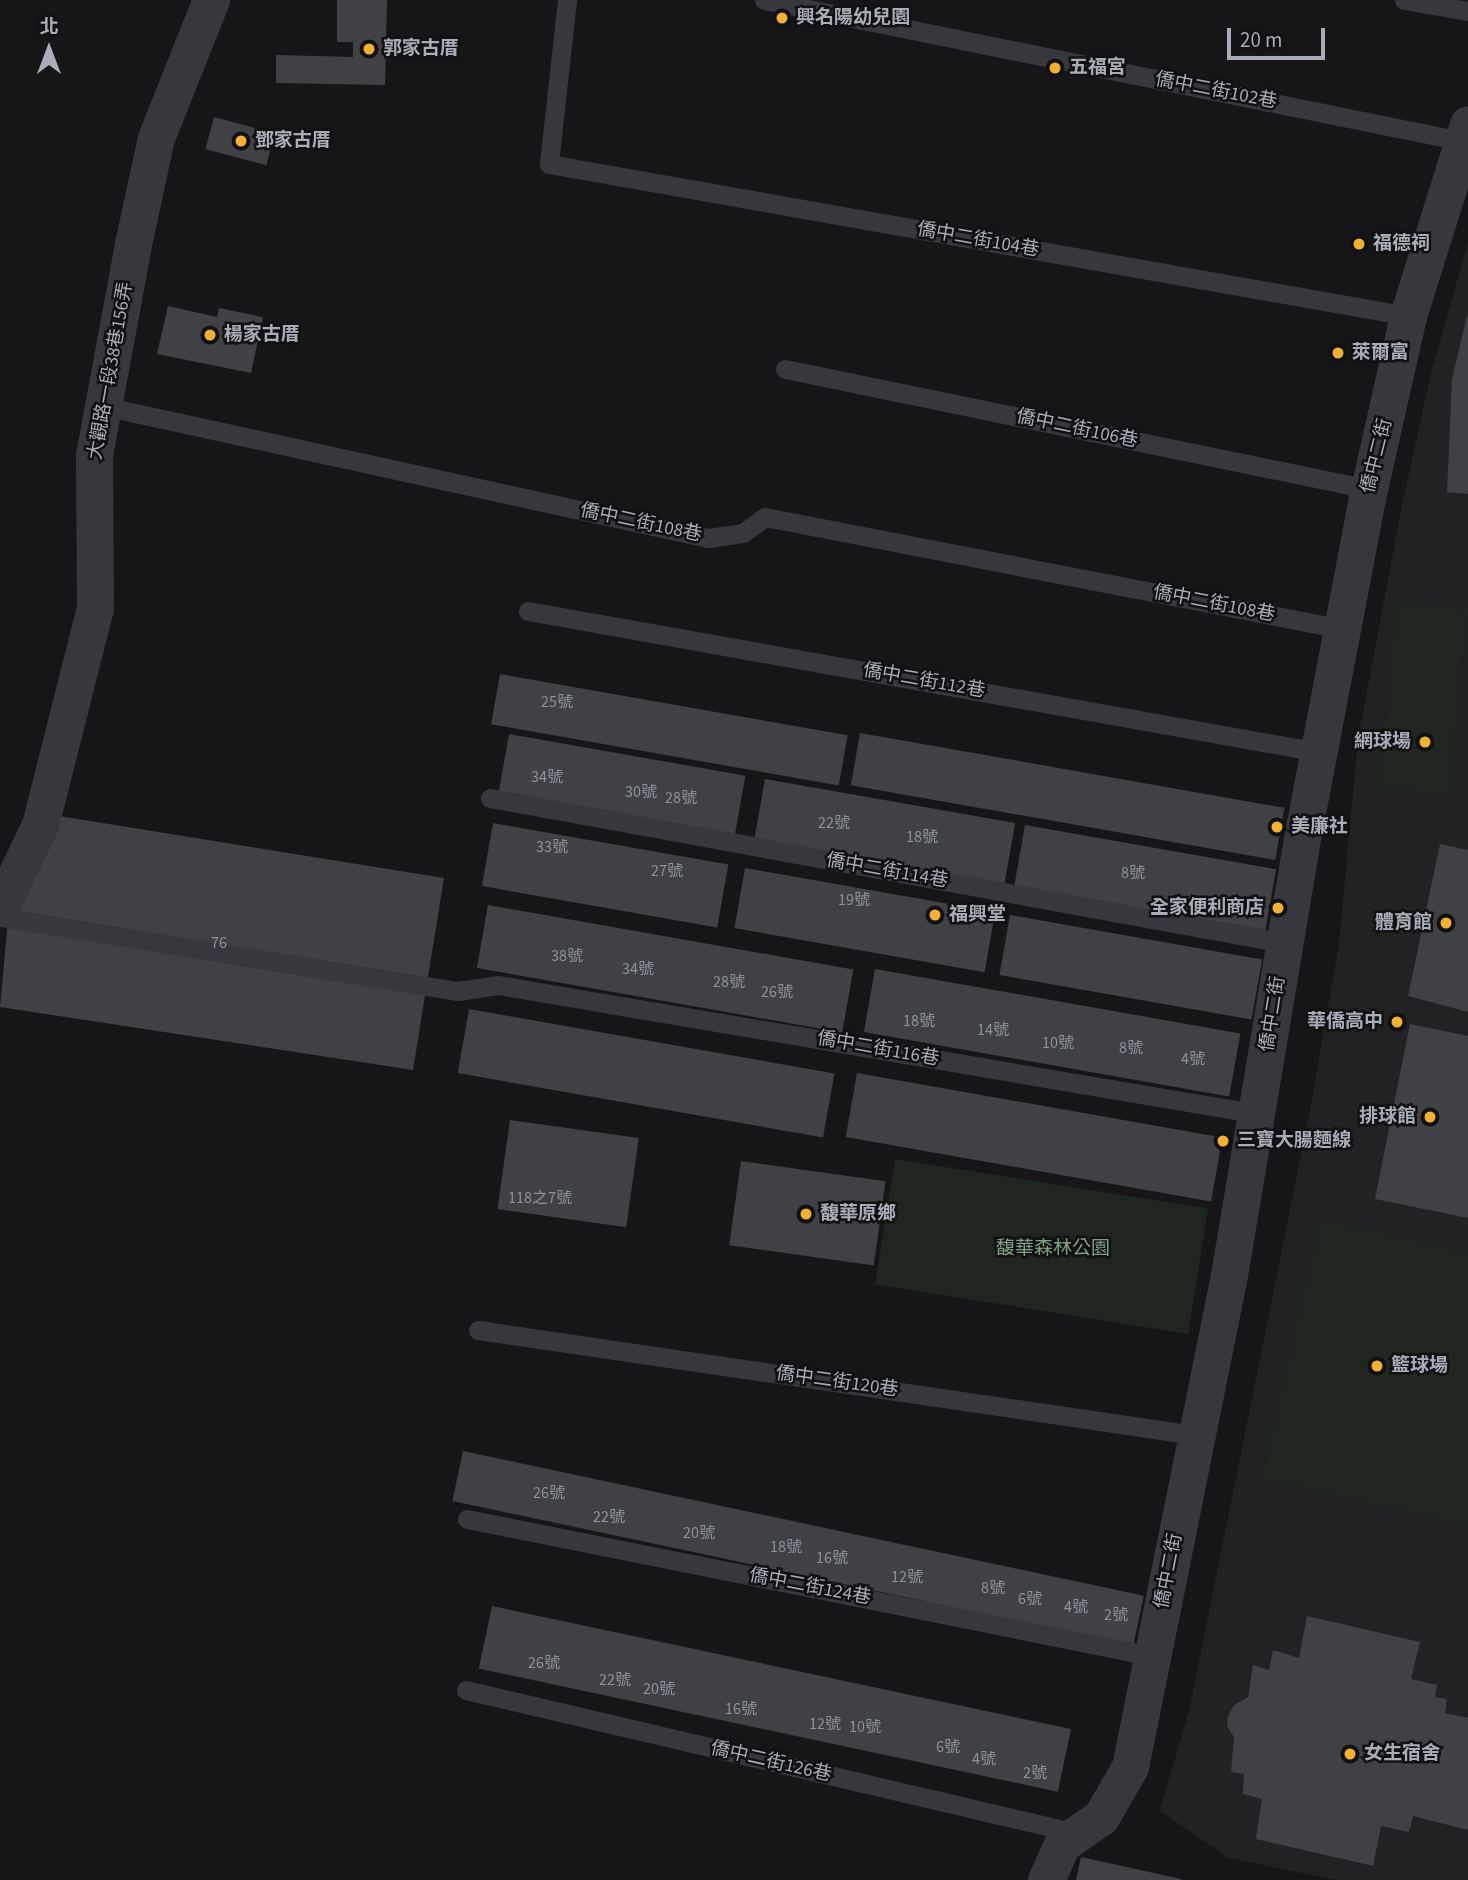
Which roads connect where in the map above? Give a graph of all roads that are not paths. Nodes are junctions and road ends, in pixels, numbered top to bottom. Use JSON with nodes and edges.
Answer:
{"nodes":[{"id":1,"x":211,"y":0,"type":"edge"},
{"id":2,"x":567,"y":0,"type":"edge"},
{"id":3,"x":764,"y":0,"type":"edge"},
{"id":4,"x":1404,"y":0,"type":"edge"},
{"id":5,"x":1468,"y":11,"type":"edge"},
{"id":6,"x":1465,"y":133,"type":"edge"},
{"id":7,"x":1408,"y":316,"type":"junction"},
{"id":8,"x":785,"y":369,"type":"dead end"},
{"id":9,"x":103,"y":406,"type":"junction"},
{"id":10,"x":1369,"y":489,"type":"junction"},
{"id":11,"x":528,"y":611,"type":"dead end"},
{"id":12,"x":1343,"y":629,"type":"junction"},
{"id":13,"x":1319,"y":752,"type":"junction"},
{"id":14,"x":490,"y":798,"type":"dead end"},
{"id":15,"x":0,"y":908,"type":"edge"},
{"id":16,"x":0,"y":916,"type":"edge"},
{"id":17,"x":1284,"y":943,"type":"junction"},
{"id":18,"x":1258,"y":1114,"type":"junction"},
{"id":19,"x":478,"y":1329,"type":"dead end"},
{"id":20,"x":1195,"y":1435,"type":"junction"},
{"id":21,"x":467,"y":1519,"type":"dead end"},
{"id":22,"x":1152,"y":1656,"type":"junction"},
{"id":23,"x":466,"y":1690,"type":"dead end"},
{"id":24,"x":1077,"y":1834,"type":"junction"},
{"id":25,"x":1046,"y":1880,"type":"edge"}],
"edges":[{"from":1,"to":9,"type":"street","name":"大觀路一段38巷156弄"},
{"from":2,"to":7,"type":"lane","name":"僑中二街104巷"},
{"from":3,"to":6,"type":"lane","name":"僑中二街102巷"},
{"from":4,"to":5,"type":"lane"},
{"from":6,"to":7,"type":"street","name":"僑中二街"},
{"from":7,"to":10,"type":"street","name":"僑中二街"},
{"from":8,"to":10,"type":"lane","name":"僑中二街106巷"},
{"from":9,"to":12,"type":"lane","name":"僑中二街108巷"},
{"from":9,"to":15,"type":"street","name":"大觀路一段38巷156弄"},
{"from":10,"to":12,"type":"street","name":"僑中二街"},
{"from":11,"to":13,"type":"lane","name":"僑中二街112巷"},
{"from":12,"to":13,"type":"street","name":"僑中二街"},
{"from":13,"to":17,"type":"street","name":"僑中二街"},
{"from":14,"to":17,"type":"lane","name":"僑中二街114巷"},
{"from":16,"to":18,"type":"lane","name":"僑中二街116巷"},
{"from":17,"to":18,"type":"street","name":"僑中二街"},
{"from":18,"to":20,"type":"street","name":"僑中二街"},
{"from":19,"to":20,"type":"lane","name":"僑中二街120巷"},
{"from":20,"to":22,"type":"street","name":"僑中二街"},
{"from":21,"to":22,"type":"lane","name":"僑中二街124巷"},
{"from":22,"to":24,"type":"street","name":"僑中二街"},
{"from":23,"to":24,"type":"lane","name":"僑中二街126巷"},
{"from":24,"to":25,"type":"street","name":"僑中二街"}]}
